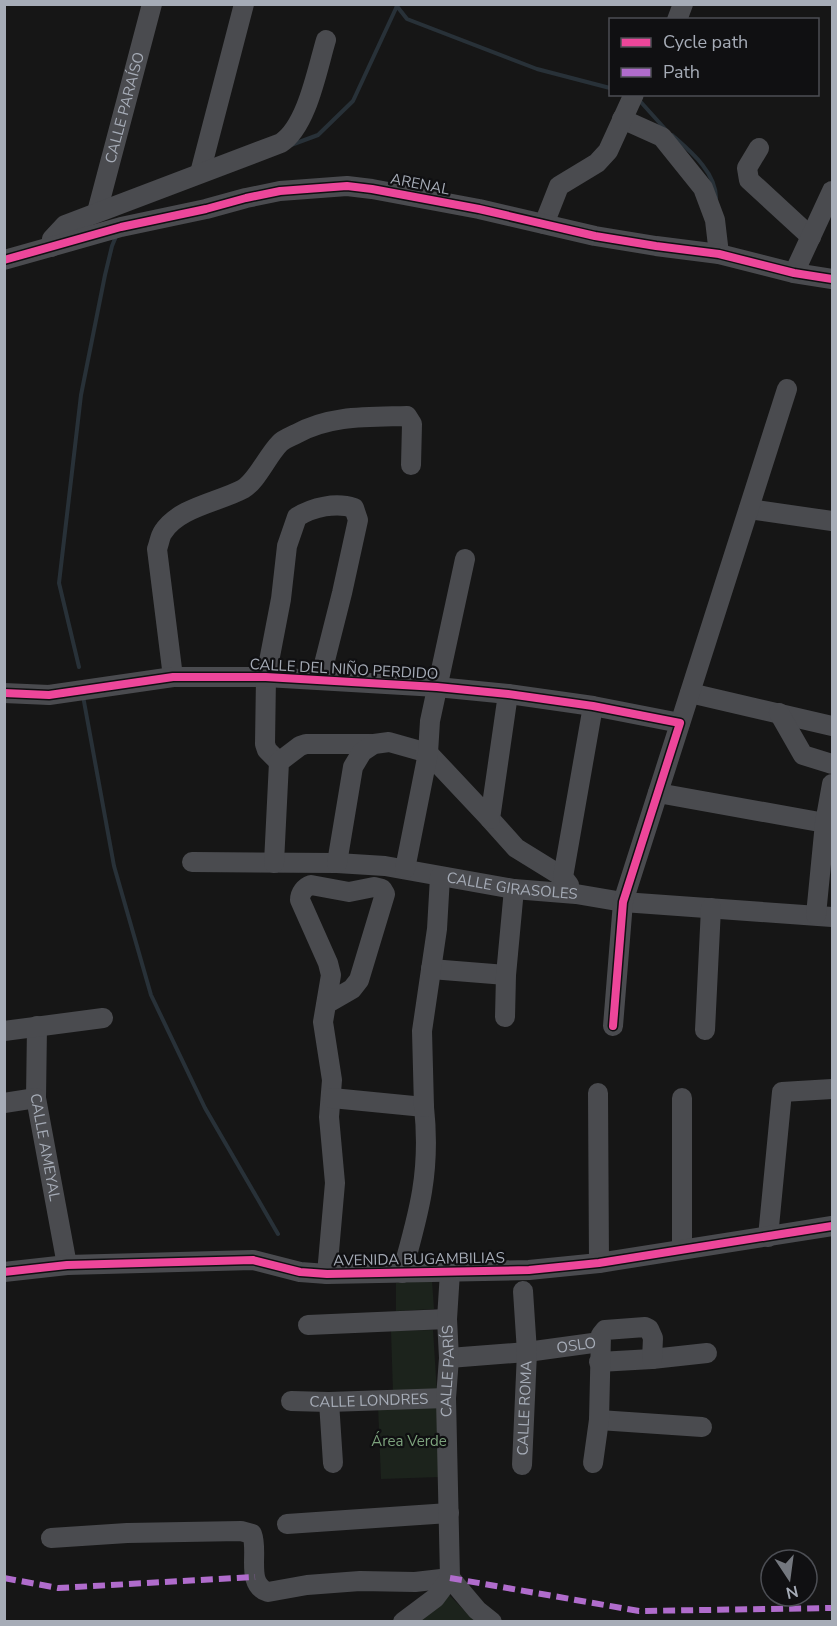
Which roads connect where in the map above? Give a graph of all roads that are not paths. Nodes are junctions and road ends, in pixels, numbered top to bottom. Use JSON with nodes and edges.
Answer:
{"nodes":[{"id":1,"x":152,"y":4,"type":"edge"},
{"id":2,"x":244,"y":4,"type":"edge"},
{"id":3,"x":326,"y":40,"type":"dead end"},
{"id":4,"x":633,"y":96,"type":"edge"},
{"id":5,"x":622,"y":119,"type":"junction"},
{"id":6,"x":759,"y":148,"type":"dead end"},
{"id":7,"x":200,"y":173,"type":"junction"},
{"id":8,"x":832,"y":191,"type":"edge"},
{"id":9,"x":97,"y":212,"type":"junction"},
{"id":10,"x":544,"y":224,"type":"junction"},
{"id":11,"x":811,"y":237,"type":"junction"},
{"id":12,"x":51,"y":247,"type":"junction"},
{"id":13,"x":719,"y":254,"type":"junction"},
{"id":14,"x":4,"y":260,"type":"edge"},
{"id":15,"x":794,"y":273,"type":"junction"},
{"id":16,"x":832,"y":279,"type":"edge"},
{"id":17,"x":787,"y":389,"type":"dead end"},
{"id":18,"x":411,"y":465,"type":"dead end"},
{"id":19,"x":749,"y":509,"type":"junction"},
{"id":20,"x":832,"y":521,"type":"edge"},
{"id":21,"x":465,"y":559,"type":"dead end"},
{"id":22,"x":173,"y":677,"type":"junction"},
{"id":23,"x":266,"y":677,"type":"junction"},
{"id":24,"x":320,"y":680,"type":"junction"},
{"id":25,"x":437,"y":687,"type":"junction"},
{"id":26,"x":4,"y":693,"type":"edge"},
{"id":27,"x":690,"y":693,"type":"junction"},
{"id":28,"x":508,"y":694,"type":"junction"},
{"id":29,"x":593,"y":706,"type":"junction"},
{"id":30,"x":779,"y":713,"type":"junction"},
{"id":31,"x":680,"y":723,"type":"junction"},
{"id":32,"x":832,"y":726,"type":"edge"},
{"id":33,"x":374,"y":744,"type":"junction"},
{"id":34,"x":428,"y":753,"type":"junction"},
{"id":35,"x":279,"y":762,"type":"junction"},
{"id":36,"x":832,"y":764,"type":"edge"},
{"id":37,"x":832,"y":784,"type":"edge"},
{"id":38,"x":658,"y":793,"type":"junction"},
{"id":39,"x":490,"y":819,"type":"junction"},
{"id":40,"x":825,"y":823,"type":"junction"},
{"id":41,"x":192,"y":862,"type":"dead end"},
{"id":42,"x":274,"y":863,"type":"junction"},
{"id":43,"x":337,"y":863,"type":"junction"},
{"id":44,"x":405,"y":869,"type":"junction"},
{"id":45,"x":440,"y":877,"type":"junction"},
{"id":46,"x":563,"y":877,"type":"junction"},
{"id":47,"x":514,"y":889,"type":"junction"},
{"id":48,"x":576,"y":894,"type":"junction"},
{"id":49,"x":623,"y":902,"type":"junction"},
{"id":50,"x":711,"y":908,"type":"junction"},
{"id":51,"x":824,"y":916,"type":"edge"},
{"id":52,"x":431,"y":969,"type":"junction"},
{"id":53,"x":506,"y":975,"type":"junction"},
{"id":54,"x":326,"y":1004,"type":"junction"},
{"id":55,"x":505,"y":1017,"type":"dead end"},
{"id":56,"x":103,"y":1018,"type":"dead end"},
{"id":57,"x":37,"y":1026,"type":"junction"},
{"id":58,"x":613,"y":1026,"type":"dead end"},
{"id":59,"x":705,"y":1030,"type":"dead end"},
{"id":60,"x":4,"y":1031,"type":"edge"},
{"id":61,"x":832,"y":1089,"type":"edge"},
{"id":62,"x":598,"y":1093,"type":"dead end"},
{"id":63,"x":36,"y":1098,"type":"junction"},
{"id":64,"x":332,"y":1098,"type":"junction"},
{"id":65,"x":682,"y":1098,"type":"dead end"},
{"id":66,"x":4,"y":1102,"type":"edge"},
{"id":67,"x":424,"y":1107,"type":"junction"},
{"id":68,"x":832,"y":1226,"type":"edge"},
{"id":69,"x":768,"y":1237,"type":"junction"},
{"id":70,"x":682,"y":1249,"type":"junction"},
{"id":71,"x":599,"y":1263,"type":"junction"},
{"id":72,"x":67,"y":1265,"type":"junction"},
{"id":73,"x":4,"y":1272,"type":"edge"},
{"id":74,"x":450,"y":1272,"type":"junction"},
{"id":75,"x":402,"y":1273,"type":"junction"},
{"id":76,"x":327,"y":1274,"type":"junction"},
{"id":77,"x":524,"y":1291,"type":"dead end"},
{"id":78,"x":447,"y":1319,"type":"junction"},
{"id":79,"x":308,"y":1325,"type":"dead end"},
{"id":80,"x":600,"y":1342,"type":"junction"},
{"id":81,"x":526,"y":1352,"type":"junction"},
{"id":82,"x":707,"y":1353,"type":"dead end"},
{"id":83,"x":449,"y":1358,"type":"junction"},
{"id":84,"x":652,"y":1359,"type":"junction"},
{"id":85,"x":599,"y":1362,"type":"junction"},
{"id":86,"x":446,"y":1398,"type":"junction"},
{"id":87,"x":291,"y":1401,"type":"dead end"},
{"id":88,"x":329,"y":1402,"type":"junction"},
{"id":89,"x":599,"y":1420,"type":"junction"},
{"id":90,"x":702,"y":1427,"type":"dead end"},
{"id":91,"x":333,"y":1462,"type":"dead end"},
{"id":92,"x":593,"y":1463,"type":"dead end"},
{"id":93,"x":522,"y":1465,"type":"dead end"},
{"id":94,"x":449,"y":1513,"type":"junction"},
{"id":95,"x":287,"y":1524,"type":"dead end"},
{"id":96,"x":51,"y":1538,"type":"dead end"},
{"id":97,"x":450,"y":1578,"type":"junction"},
{"id":98,"x":403,"y":1622,"type":"edge"},
{"id":99,"x":492,"y":1622,"type":"edge"}],
"edges":[{"from":1,"to":9,"type":"street","name":"CALLE PARAÍSO"},
{"from":2,"to":7,"type":"street"},
{"from":3,"to":7,"type":"street"},
{"from":4,"to":5,"type":"street"},
{"from":5,"to":10,"type":"street"},
{"from":5,"to":13,"type":"street"},
{"from":6,"to":11,"type":"street"},
{"from":7,"to":9,"type":"street"},
{"from":8,"to":11,"type":"street"},
{"from":9,"to":12,"type":"street"},
{"from":10,"to":12,"type":"street","name":"ARENAL"},
{"from":10,"to":13,"type":"street","name":"ARENAL"},
{"from":11,"to":15,"type":"street"},
{"from":12,"to":14,"type":"street","name":"ARENAL"},
{"from":13,"to":15,"type":"street","name":"ARENAL"},
{"from":15,"to":16,"type":"street","name":"ARENAL"},
{"from":17,"to":19,"type":"street"},
{"from":18,"to":22,"type":"street"},
{"from":19,"to":20,"type":"street"},
{"from":19,"to":27,"type":"street"},
{"from":21,"to":25,"type":"street"},
{"from":22,"to":23,"type":"street","name":"CALLE DEL NIÑO PERDIDO"},
{"from":22,"to":26,"type":"street","name":"CALLE DEL NIÑO PERDIDO"},
{"from":23,"to":24,"type":"street","name":"CALLE DEL NIÑO PERDIDO"},
{"from":23,"to":24,"type":"street"},
{"from":23,"to":35,"type":"street"},
{"from":24,"to":25,"type":"street","name":"CALLE DEL NIÑO PERDIDO"},
{"from":25,"to":28,"type":"street","name":"CALLE DEL NIÑO PERDIDO"},
{"from":25,"to":34,"type":"street"},
{"from":27,"to":30,"type":"street"},
{"from":27,"to":31,"type":"street"},
{"from":28,"to":29,"type":"street","name":"CALLE DEL NIÑO PERDIDO"},
{"from":28,"to":39,"type":"street"},
{"from":29,"to":31,"type":"street","name":"CALLE DEL NIÑO PERDIDO"},
{"from":29,"to":46,"type":"street"},
{"from":30,"to":32,"type":"street"},
{"from":30,"to":36,"type":"street"},
{"from":31,"to":38,"type":"street"},
{"from":33,"to":34,"type":"street"},
{"from":33,"to":35,"type":"street"},
{"from":33,"to":43,"type":"street"},
{"from":34,"to":39,"type":"street"},
{"from":34,"to":44,"type":"street"},
{"from":35,"to":42,"type":"street"},
{"from":37,"to":40,"type":"street"},
{"from":38,"to":40,"type":"street"},
{"from":38,"to":49,"type":"street"},
{"from":39,"to":46,"type":"street"},
{"from":40,"to":51,"type":"street"},
{"from":41,"to":42,"type":"street","name":"CALLE GIRASOLES"},
{"from":42,"to":43,"type":"street","name":"CALLE GIRASOLES"},
{"from":43,"to":44,"type":"street","name":"CALLE GIRASOLES"},
{"from":44,"to":45,"type":"street","name":"CALLE GIRASOLES"},
{"from":45,"to":47,"type":"street","name":"CALLE GIRASOLES"},
{"from":45,"to":52,"type":"street"},
{"from":46,"to":48,"type":"street"},
{"from":47,"to":48,"type":"street","name":"CALLE GIRASOLES"},
{"from":47,"to":53,"type":"street"},
{"from":48,"to":49,"type":"street","name":"CALLE GIRASOLES"},
{"from":49,"to":50,"type":"street","name":"CALLE GIRASOLES"},
{"from":49,"to":58,"type":"street"},
{"from":50,"to":51,"type":"street","name":"CALLE GIRASOLES"},
{"from":50,"to":59,"type":"street"},
{"from":52,"to":53,"type":"street"},
{"from":52,"to":67,"type":"street"},
{"from":53,"to":55,"type":"street"},
{"from":54,"to":54,"type":"street"},
{"from":54,"to":64,"type":"street"},
{"from":56,"to":57,"type":"street"},
{"from":57,"to":60,"type":"street"},
{"from":57,"to":63,"type":"street","name":"CALLE AMEYAL"},
{"from":61,"to":69,"type":"street"},
{"from":62,"to":71,"type":"street"},
{"from":63,"to":66,"type":"street"},
{"from":63,"to":72,"type":"street","name":"CALLE AMEYAL"},
{"from":64,"to":67,"type":"street"},
{"from":64,"to":76,"type":"street"},
{"from":65,"to":70,"type":"street"},
{"from":67,"to":75,"type":"street"},
{"from":68,"to":69,"type":"street","name":"AVENIDA BUGAMBILIAS"},
{"from":69,"to":70,"type":"street","name":"AVENIDA BUGAMBILIAS"},
{"from":70,"to":71,"type":"street","name":"AVENIDA BUGAMBILIAS"},
{"from":71,"to":74,"type":"street","name":"AVENIDA BUGAMBILIAS"},
{"from":72,"to":73,"type":"street","name":"AVENIDA BUGAMBILIAS"},
{"from":72,"to":76,"type":"street","name":"AVENIDA BUGAMBILIAS"},
{"from":74,"to":75,"type":"street","name":"AVENIDA BUGAMBILIAS"},
{"from":74,"to":78,"type":"street","name":"CALLE PARÍS"},
{"from":75,"to":76,"type":"street","name":"AVENIDA BUGAMBILIAS"},
{"from":77,"to":81,"type":"street"},
{"from":78,"to":79,"type":"street"},
{"from":78,"to":83,"type":"street","name":"CALLE PARÍS"},
{"from":80,"to":81,"type":"street","name":"OSLO"},
{"from":80,"to":84,"type":"street"},
{"from":80,"to":85,"type":"street","name":"OSLO"},
{"from":81,"to":83,"type":"street","name":"OSLO"},
{"from":81,"to":93,"type":"street","name":"CALLE ROMA"},
{"from":82,"to":84,"type":"street"},
{"from":83,"to":86,"type":"street","name":"CALLE PARÍS"},
{"from":84,"to":85,"type":"street"},
{"from":85,"to":89,"type":"street","name":"OSLO"},
{"from":86,"to":88,"type":"street","name":"CALLE LONDRES"},
{"from":86,"to":94,"type":"street","name":"CALLE PARÍS"},
{"from":87,"to":88,"type":"street","name":"CALLE LONDRES"},
{"from":88,"to":91,"type":"street"},
{"from":89,"to":90,"type":"street"},
{"from":89,"to":92,"type":"street","name":"OSLO"},
{"from":94,"to":95,"type":"street"},
{"from":94,"to":97,"type":"street","name":"CALLE PARÍS"},
{"from":96,"to":97,"type":"street"},
{"from":97,"to":98,"type":"street"},
{"from":97,"to":99,"type":"street"}]}
